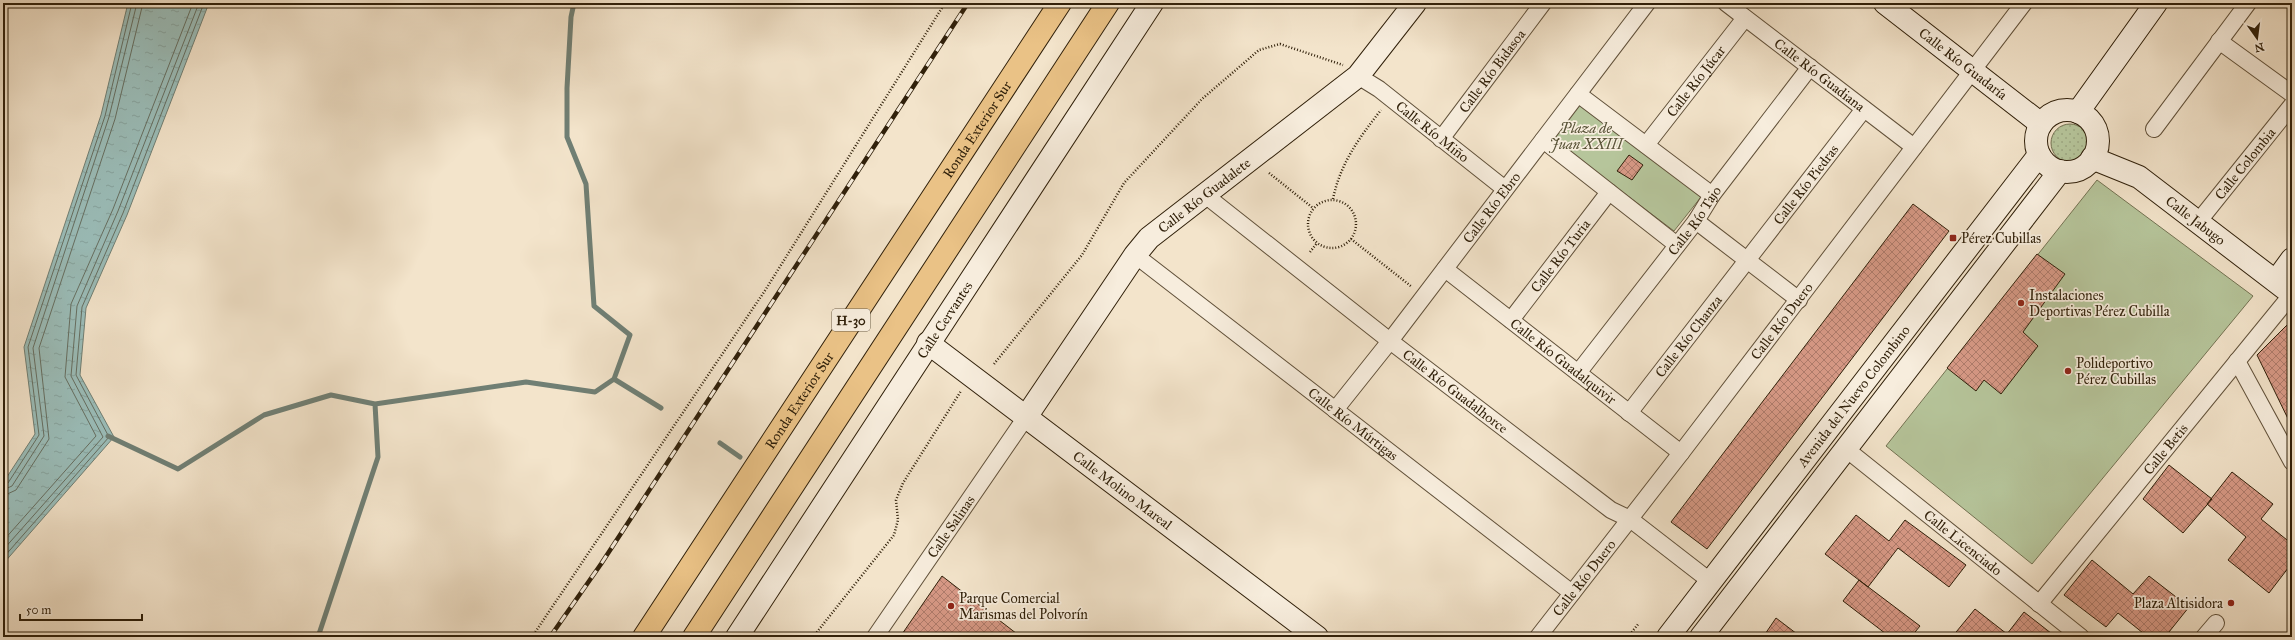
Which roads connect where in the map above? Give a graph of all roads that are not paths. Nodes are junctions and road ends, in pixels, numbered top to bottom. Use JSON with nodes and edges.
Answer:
{"nodes":[{"id":1,"x":1060,"y":3,"type":"edge"},
{"id":2,"x":1108,"y":3,"type":"edge"},
{"id":3,"x":1152,"y":3,"type":"edge"},
{"id":4,"x":1415,"y":3,"type":"edge"},
{"id":5,"x":1544,"y":3,"type":"edge"},
{"id":6,"x":1647,"y":3,"type":"edge"},
{"id":7,"x":1726,"y":3,"type":"edge"},
{"id":8,"x":1885,"y":3,"type":"edge"},
{"id":9,"x":2024,"y":3,"type":"edge"},
{"id":10,"x":2156,"y":3,"type":"edge"},
{"id":11,"x":2248,"y":3,"type":"edge"},
{"id":12,"x":1745,"y":18,"type":"junction"},
{"id":13,"x":2220,"y":41,"type":"junction"},
{"id":14,"x":1810,"y":68,"type":"junction"},
{"id":15,"x":1972,"y":70,"type":"junction"},
{"id":16,"x":1352,"y":71,"type":"junction"},
{"id":17,"x":1578,"y":94,"type":"junction"},
{"id":18,"x":2292,"y":94,"type":"edge"},
{"id":19,"x":2292,"y":105,"type":"edge"},
{"id":20,"x":1864,"y":109,"type":"junction"},
{"id":21,"x":2078,"y":112,"type":"junction"},
{"id":22,"x":2041,"y":124,"type":"junction"},
{"id":23,"x":2154,"y":129,"type":"dead end"},
{"id":24,"x":1441,"y":139,"type":"junction"},
{"id":25,"x":1543,"y":140,"type":"junction"},
{"id":26,"x":1646,"y":145,"type":"junction"},
{"id":27,"x":1914,"y":147,"type":"junction"},
{"id":28,"x":2039,"y":155,"type":"junction"},
{"id":29,"x":2092,"y":158,"type":"junction"},
{"id":30,"x":2060,"y":171,"type":"junction"},
{"id":31,"x":1505,"y":189,"type":"junction"},
{"id":32,"x":1609,"y":192,"type":"junction"},
{"id":33,"x":1205,"y":195,"type":"junction"},
{"id":34,"x":1712,"y":195,"type":"junction"},
{"id":35,"x":1696,"y":221,"type":"junction"},
{"id":36,"x":2198,"y":222,"type":"junction"},
{"id":37,"x":1677,"y":245,"type":"junction"},
{"id":38,"x":1135,"y":255,"type":"junction"},
{"id":39,"x":2292,"y":259,"type":"edge"},
{"id":40,"x":1747,"y":260,"type":"junction"},
{"id":41,"x":1445,"y":269,"type":"junction"},
{"id":42,"x":2287,"y":290,"type":"edge"},
{"id":43,"x":1799,"y":300,"type":"junction"},
{"id":44,"x":1511,"y":320,"type":"junction"},
{"id":45,"x":1390,"y":341,"type":"junction"},
{"id":46,"x":928,"y":343,"type":"junction"},
{"id":47,"x":2238,"y":361,"type":"junction"},
{"id":48,"x":1578,"y":373,"type":"junction"},
{"id":49,"x":1335,"y":410,"type":"junction"},
{"id":50,"x":1629,"y":413,"type":"junction"},
{"id":51,"x":1026,"y":417,"type":"junction"},
{"id":52,"x":1846,"y":449,"type":"junction"},
{"id":53,"x":1682,"y":453,"type":"junction"},
{"id":54,"x":2292,"y":462,"type":"edge"},
{"id":55,"x":1630,"y":519,"type":"junction"},
{"id":56,"x":1710,"y":581,"type":"junction"},
{"id":57,"x":1572,"y":593,"type":"junction"},
{"id":58,"x":2039,"y":604,"type":"junction"},
{"id":59,"x":2216,"y":623,"type":"dead end"},
{"id":60,"x":644,"y":637,"type":"edge"},
{"id":61,"x":694,"y":637,"type":"edge"},
{"id":62,"x":737,"y":637,"type":"edge"},
{"id":63,"x":876,"y":637,"type":"edge"},
{"id":64,"x":1317,"y":637,"type":"edge"},
{"id":65,"x":1538,"y":637,"type":"edge"},
{"id":66,"x":1668,"y":637,"type":"edge"},
{"id":67,"x":1701,"y":637,"type":"edge"},
{"id":68,"x":2081,"y":637,"type":"edge"},
{"id":69,"x":2204,"y":637,"type":"edge"}],
"edges":[{"from":1,"to":60,"type":"highway","name":"Ronda Exterior Sur","number":"H-30"},
{"from":2,"to":61,"type":"highway","number":"H-30"},
{"from":3,"to":46,"type":"street","name":"Calle Cervantes"},
{"from":4,"to":16,"type":"street","name":"Calle Río Guadalete"},
{"from":5,"to":24,"type":"street","name":"Calle Río Bidasoa"},
{"from":6,"to":17,"type":"street","name":"Calle Río Ebro"},
{"from":7,"to":12,"type":"street","name":"Calle Río Guadiana"},
{"from":8,"to":15,"type":"street","name":"Calle Río Guadaría"},
{"from":9,"to":15,"type":"street","name":"Calle Río Duero"},
{"from":10,"to":21,"type":"street"},
{"from":11,"to":13,"type":"street"},
{"from":12,"to":14,"type":"street","name":"Calle Río Guadiana"},
{"from":12,"to":26,"type":"street","name":"Calle Río Júcar"},
{"from":13,"to":18,"type":"street"},
{"from":13,"to":23,"type":"street"},
{"from":14,"to":20,"type":"street","name":"Calle Río Guadiana"},
{"from":14,"to":34,"type":"street","name":"Calle Río Tajo"},
{"from":15,"to":22,"type":"street","name":"Calle Río Guadaría"},
{"from":15,"to":27,"type":"street","name":"Calle Río Duero"},
{"from":16,"to":24,"type":"street","name":"Calle Río Miño"},
{"from":16,"to":33,"type":"street","name":"Calle Río Guadalete"},
{"from":17,"to":25,"type":"street","name":"Calle Río Ebro"},
{"from":17,"to":26,"type":"street"},
{"from":19,"to":36,"type":"street","name":"Calle Colombia"},
{"from":20,"to":27,"type":"street","name":"Calle Río Guadiana"},
{"from":20,"to":40,"type":"street","name":"Calle Río Piedras"},
{"from":21,"to":22,"type":"street"},
{"from":21,"to":29,"type":"street"},
{"from":22,"to":28,"type":"street"},
{"from":24,"to":31,"type":"street","name":"Calle Río Miño"},
{"from":25,"to":31,"type":"street","name":"Calle Río Ebro"},
{"from":25,"to":32,"type":"street"},
{"from":26,"to":34,"type":"street"},
{"from":27,"to":43,"type":"street","name":"Calle Río Duero"},
{"from":28,"to":30,"type":"street"},
{"from":28,"to":56,"type":"street","name":"Avenida del Nuevo Colombino"},
{"from":29,"to":30,"type":"street"},
{"from":29,"to":36,"type":"street","name":"Calle Jabugo"},
{"from":30,"to":52,"type":"street","name":"Avenida del Nuevo Colombino"},
{"from":31,"to":41,"type":"street","name":"Calle Río Ebro"},
{"from":32,"to":37,"type":"street"},
{"from":32,"to":44,"type":"street","name":"Calle Río Turia"},
{"from":33,"to":38,"type":"street","name":"Calle Río Guadalete"},
{"from":33,"to":45,"type":"street","name":"Calle Río Guadalhorce"},
{"from":34,"to":35,"type":"street","name":"Calle Río Tajo"},
{"from":35,"to":37,"type":"street","name":"Calle Río Tajo"},
{"from":35,"to":40,"type":"street"},
{"from":36,"to":42,"type":"street","name":"Calle Jabugo"},
{"from":37,"to":48,"type":"street","name":"Calle Río Tajo"},
{"from":38,"to":49,"type":"street","name":"Calle Río Múrtigas"},
{"from":38,"to":51,"type":"street","name":"Calle Río Guadalete"},
{"from":39,"to":42,"type":"street"},
{"from":40,"to":43,"type":"street"},
{"from":40,"to":50,"type":"street","name":"Calle Río Chanza"},
{"from":41,"to":44,"type":"street","name":"Calle Río Guadalquivir"},
{"from":41,"to":45,"type":"street","name":"Calle Río Ebro"},
{"from":42,"to":47,"type":"street","name":"Calle Betis"},
{"from":43,"to":53,"type":"street","name":"Calle Río Duero"},
{"from":44,"to":48,"type":"street","name":"Calle Río Guadalquivir"},
{"from":45,"to":49,"type":"street","name":"Calle Río Ebro"},
{"from":45,"to":55,"type":"street","name":"Calle Río Guadalhorce"},
{"from":46,"to":51,"type":"street","name":"Calle Molino Mareal"},
{"from":46,"to":62,"type":"street","name":"Calle Cervantes"},
{"from":47,"to":54,"type":"street"},
{"from":47,"to":58,"type":"street","name":"Calle Betis"},
{"from":48,"to":50,"type":"street","name":"Calle Río Guadalquivir"},
{"from":49,"to":57,"type":"street","name":"Calle Río Múrtigas"},
{"from":50,"to":53,"type":"street","name":"Calle Río Guadalquivir"},
{"from":51,"to":63,"type":"street","name":"Calle Salinas"},
{"from":51,"to":64,"type":"street","name":"Calle Molino Mareal"},
{"from":52,"to":58,"type":"street","name":"Calle Licenciado"},
{"from":52,"to":67,"type":"street","name":"Avenida del Nuevo Colombino"},
{"from":53,"to":55,"type":"street","name":"Calle Río Duero"},
{"from":55,"to":56,"type":"street","name":"Calle Río Guadalhorce"},
{"from":55,"to":57,"type":"street","name":"Calle Río Duero"},
{"from":56,"to":66,"type":"street","name":"Avenida del Nuevo Colombino"},
{"from":57,"to":65,"type":"street","name":"Calle Río Duero"},
{"from":58,"to":68,"type":"street","name":"Calle Licenciado"},
{"from":59,"to":69,"type":"street"}]}
